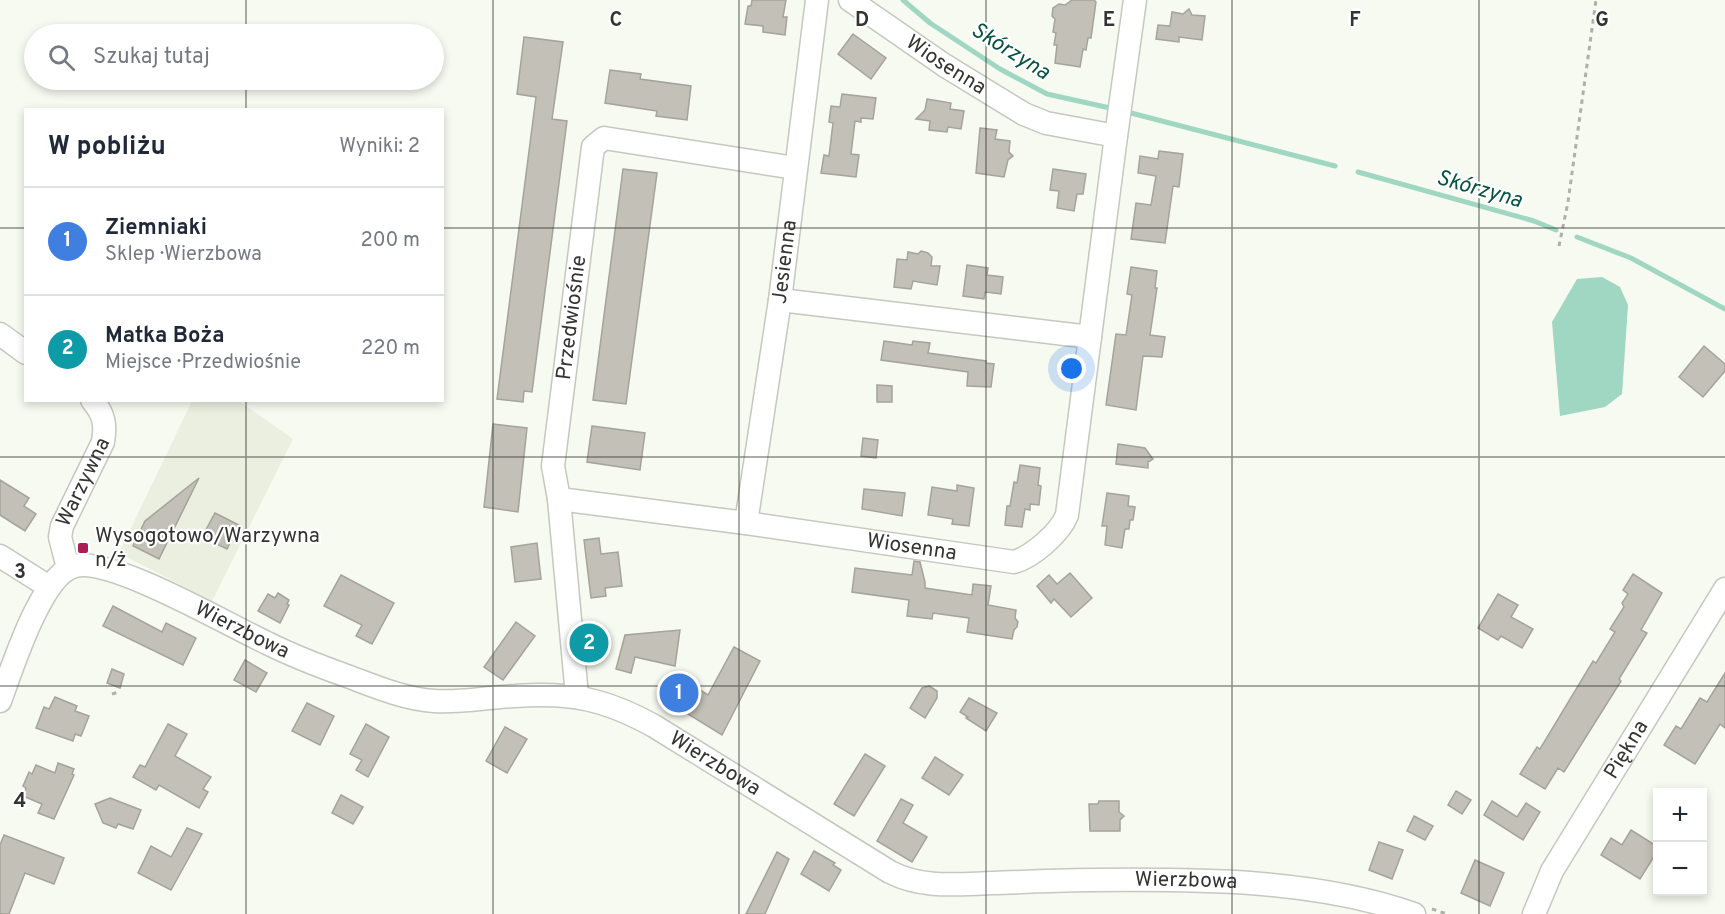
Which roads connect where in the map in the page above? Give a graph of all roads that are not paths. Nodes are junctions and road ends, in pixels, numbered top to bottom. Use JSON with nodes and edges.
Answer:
{"nodes":[{"id":1,"x":817,"y":0,"type":"edge"},
{"id":2,"x":850,"y":0,"type":"edge"},
{"id":3,"x":1136,"y":0,"type":"edge"},
{"id":4,"x":1116,"y":136,"type":"junction"},
{"id":5,"x":795,"y":168,"type":"junction"},
{"id":6,"x":780,"y":300,"type":"junction"},
{"id":7,"x":0,"y":334,"type":"edge"},
{"id":8,"x":1090,"y":337,"type":"junction"},
{"id":9,"x":24,"y":352,"type":"edge"},
{"id":10,"x":94,"y":402,"type":"edge"},
{"id":11,"x":559,"y":499,"type":"junction"},
{"id":12,"x":746,"y":523,"type":"junction"},
{"id":13,"x":0,"y":556,"type":"edge"},
{"id":14,"x":68,"y":568,"type":"junction"},
{"id":15,"x":49,"y":586,"type":"junction"},
{"id":16,"x":1725,"y":589,"type":"edge"},
{"id":17,"x":577,"y":696,"type":"junction"},
{"id":18,"x":0,"y":701,"type":"edge"},
{"id":19,"x":1421,"y":911,"type":"edge"},
{"id":20,"x":1533,"y":914,"type":"edge"}],
"edges":[{"from":1,"to":5,"type":"street","name":"Jesienna"},
{"from":2,"to":4,"type":"street","name":"Wiosenna"},
{"from":3,"to":4,"type":"street","name":"Wiosenna"},
{"from":4,"to":8,"type":"street","name":"Wiosenna"},
{"from":5,"to":6,"type":"street","name":"Jesienna"},
{"from":5,"to":11,"type":"street","name":"Przedwiośnie"},
{"from":6,"to":8,"type":"street"},
{"from":6,"to":12,"type":"street","name":"Jesienna"},
{"from":7,"to":9,"type":"street"},
{"from":8,"to":12,"type":"street","name":"Wiosenna"},
{"from":10,"to":14,"type":"street","name":"Warzywna"},
{"from":11,"to":12,"type":"street","name":"Wiosenna"},
{"from":11,"to":17,"type":"street","name":"Przedwiośnie"},
{"from":13,"to":15,"type":"street"},
{"from":14,"to":15,"type":"street"},
{"from":14,"to":17,"type":"street","name":"Wierzbowa"},
{"from":15,"to":18,"type":"street"},
{"from":16,"to":20,"type":"street","name":"Piękna"},
{"from":17,"to":19,"type":"street","name":"Wierzbowa"}]}
